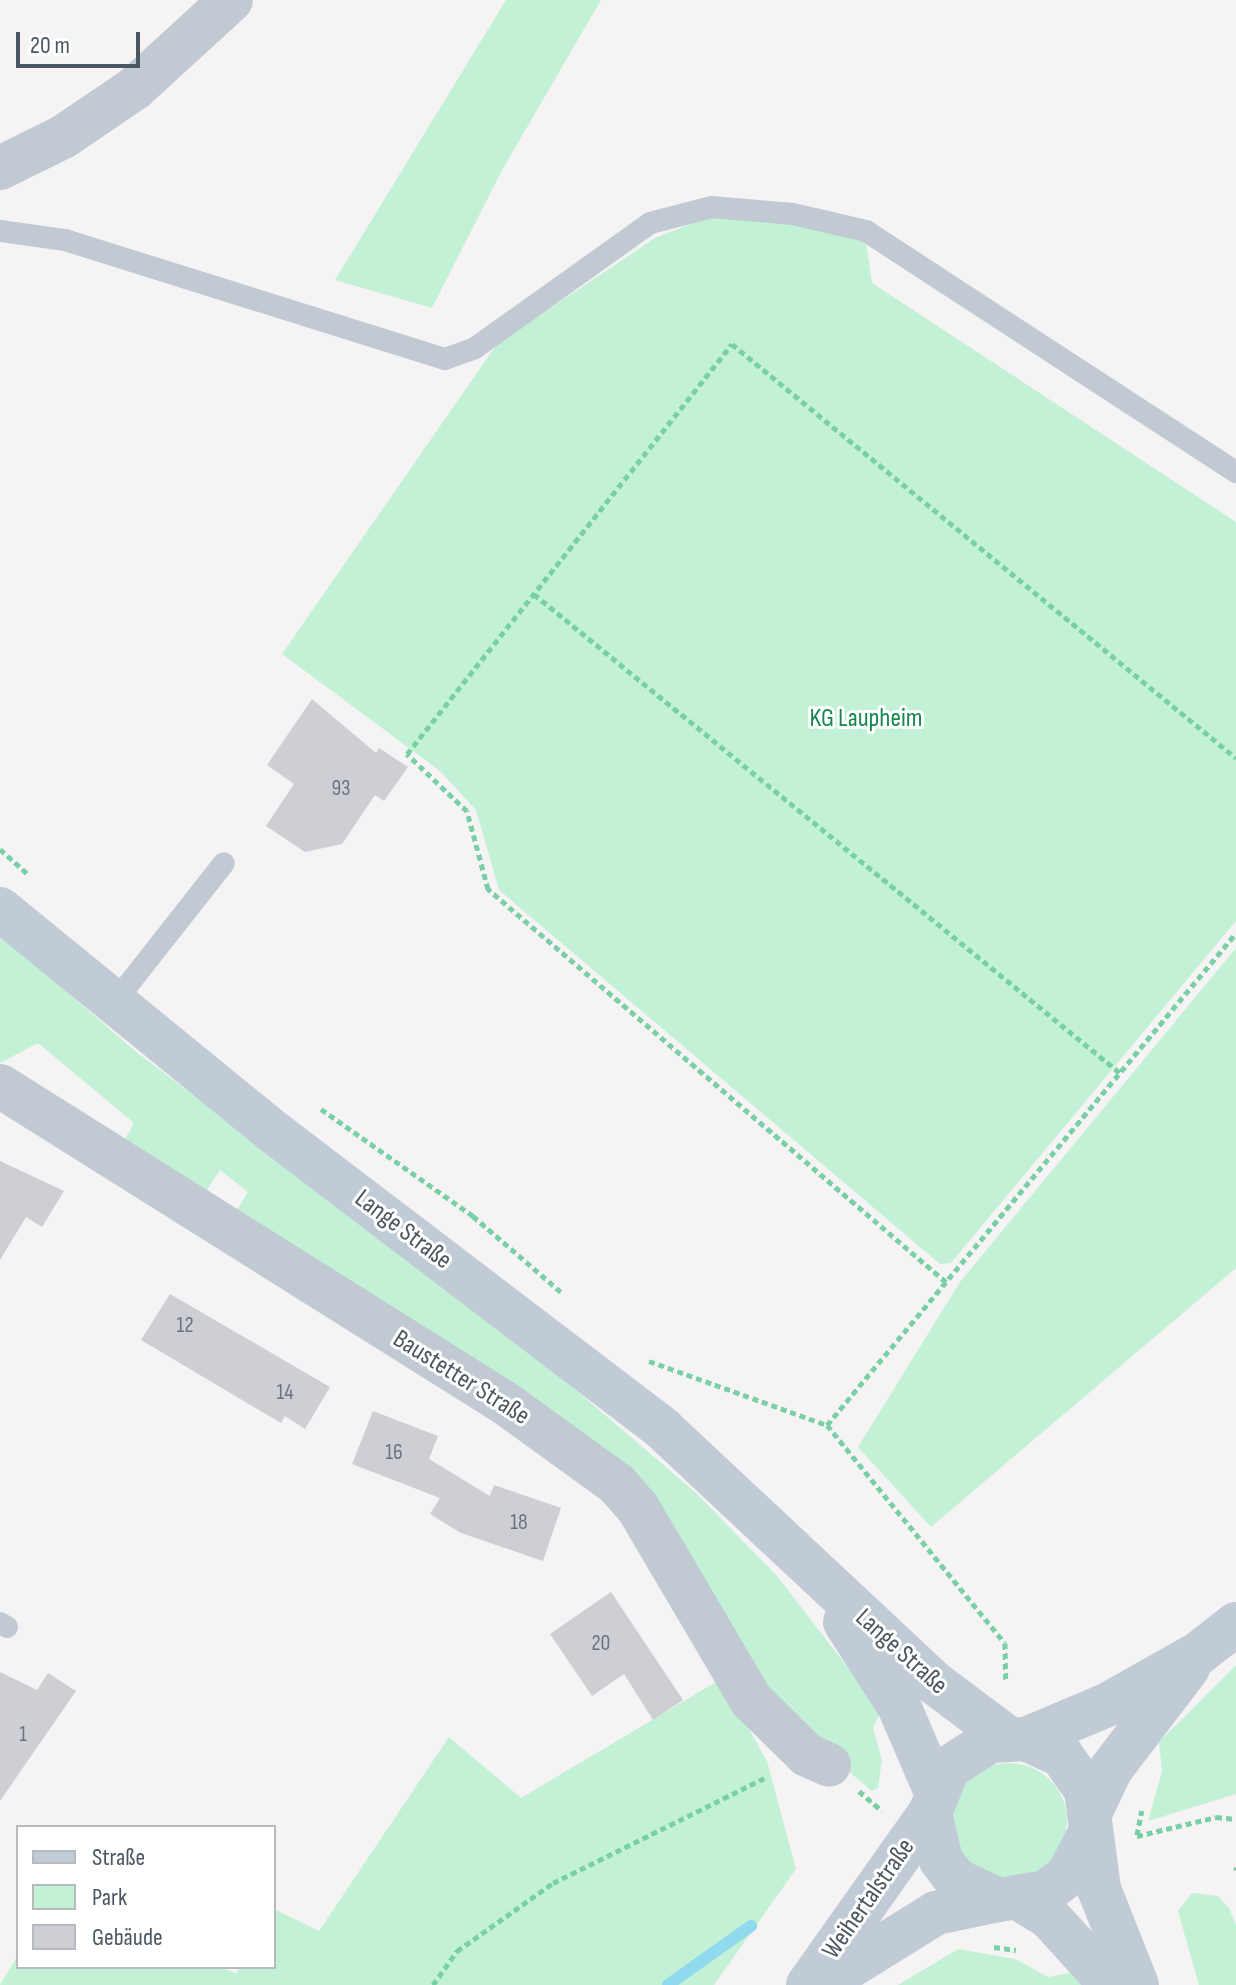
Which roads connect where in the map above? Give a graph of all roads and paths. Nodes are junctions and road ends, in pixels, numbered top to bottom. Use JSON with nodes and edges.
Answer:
{"nodes":[{"id":1,"x":231,"y":0,"type":"edge"},
{"id":2,"x":0,"y":168,"type":"edge"},
{"id":3,"x":0,"y":231,"type":"edge"},
{"id":4,"x":1236,"y":472,"type":"edge"},
{"id":5,"x":534,"y":594,"type":"junction"},
{"id":6,"x":1236,"y":758,"type":"edge"},
{"id":7,"x":224,"y":863,"type":"dead end"},
{"id":8,"x":0,"y":909,"type":"edge"},
{"id":9,"x":1236,"y":933,"type":"edge"},
{"id":10,"x":113,"y":1004,"type":"junction"},
{"id":11,"x":1120,"y":1073,"type":"junction"},
{"id":12,"x":0,"y":1086,"type":"edge"},
{"id":13,"x":946,"y":1282,"type":"junction"},
{"id":14,"x":633,"y":1355,"type":"dead end"},
{"id":15,"x":827,"y":1425,"type":"junction"},
{"id":16,"x":800,"y":1559,"type":"junction"},
{"id":17,"x":1236,"y":1624,"type":"edge"},
{"id":18,"x":1199,"y":1653,"type":"junction"},
{"id":19,"x":1006,"y":1694,"type":"dead end"},
{"id":20,"x":1017,"y":1739,"type":"junction"},
{"id":21,"x":818,"y":1760,"type":"joint"},
{"id":22,"x":932,"y":1801,"type":"junction"},
{"id":23,"x":1236,"y":1819,"type":"edge"},
{"id":24,"x":1091,"y":1822,"type":"junction"},
{"id":25,"x":1137,"y":1836,"type":"dead end"},
{"id":26,"x":1010,"y":1900,"type":"junction"},
{"id":27,"x":978,"y":1944,"type":"dead end"},
{"id":28,"x":1083,"y":1953,"type":"junction"},
{"id":29,"x":433,"y":1985,"type":"edge"},
{"id":30,"x":808,"y":1985,"type":"edge"},
{"id":31,"x":820,"y":1985,"type":"edge"},
{"id":32,"x":1111,"y":1985,"type":"edge"},
{"id":33,"x":1137,"y":1985,"type":"edge"}],
"edges":[{"from":1,"to":2,"type":"street"},
{"from":3,"to":4,"type":"lane"},
{"from":5,"to":6,"type":"path"},
{"from":5,"to":11,"type":"path"},
{"from":5,"to":13,"type":"path"},
{"from":7,"to":10,"type":"lane"},
{"from":8,"to":10,"type":"street","name":"Lange Straße"},
{"from":9,"to":11,"type":"path"},
{"from":10,"to":16,"type":"street","name":"Lange Straße"},
{"from":11,"to":13,"type":"path"},
{"from":12,"to":21,"type":"street","name":"Baustetter Straße"},
{"from":13,"to":15,"type":"path"},
{"from":14,"to":15,"type":"path"},
{"from":15,"to":19,"type":"path"},
{"from":16,"to":20,"type":"street","name":"Lange Straße"},
{"from":16,"to":22,"type":"street","name":"Lange Straße"},
{"from":17,"to":18,"type":"street"},
{"from":18,"to":20,"type":"street"},
{"from":18,"to":24,"type":"street"},
{"from":20,"to":22,"type":"street"},
{"from":20,"to":24,"type":"street"},
{"from":21,"to":29,"type":"path"},
{"from":22,"to":26,"type":"street"},
{"from":22,"to":30,"type":"street","name":"Weihertalstraße"},
{"from":23,"to":25,"type":"path"},
{"from":24,"to":26,"type":"street"},
{"from":24,"to":33,"type":"street"},
{"from":26,"to":28,"type":"street"},
{"from":26,"to":31,"type":"street","name":"Weihertalstraße"},
{"from":27,"to":28,"type":"path"},
{"from":28,"to":32,"type":"street"}]}
